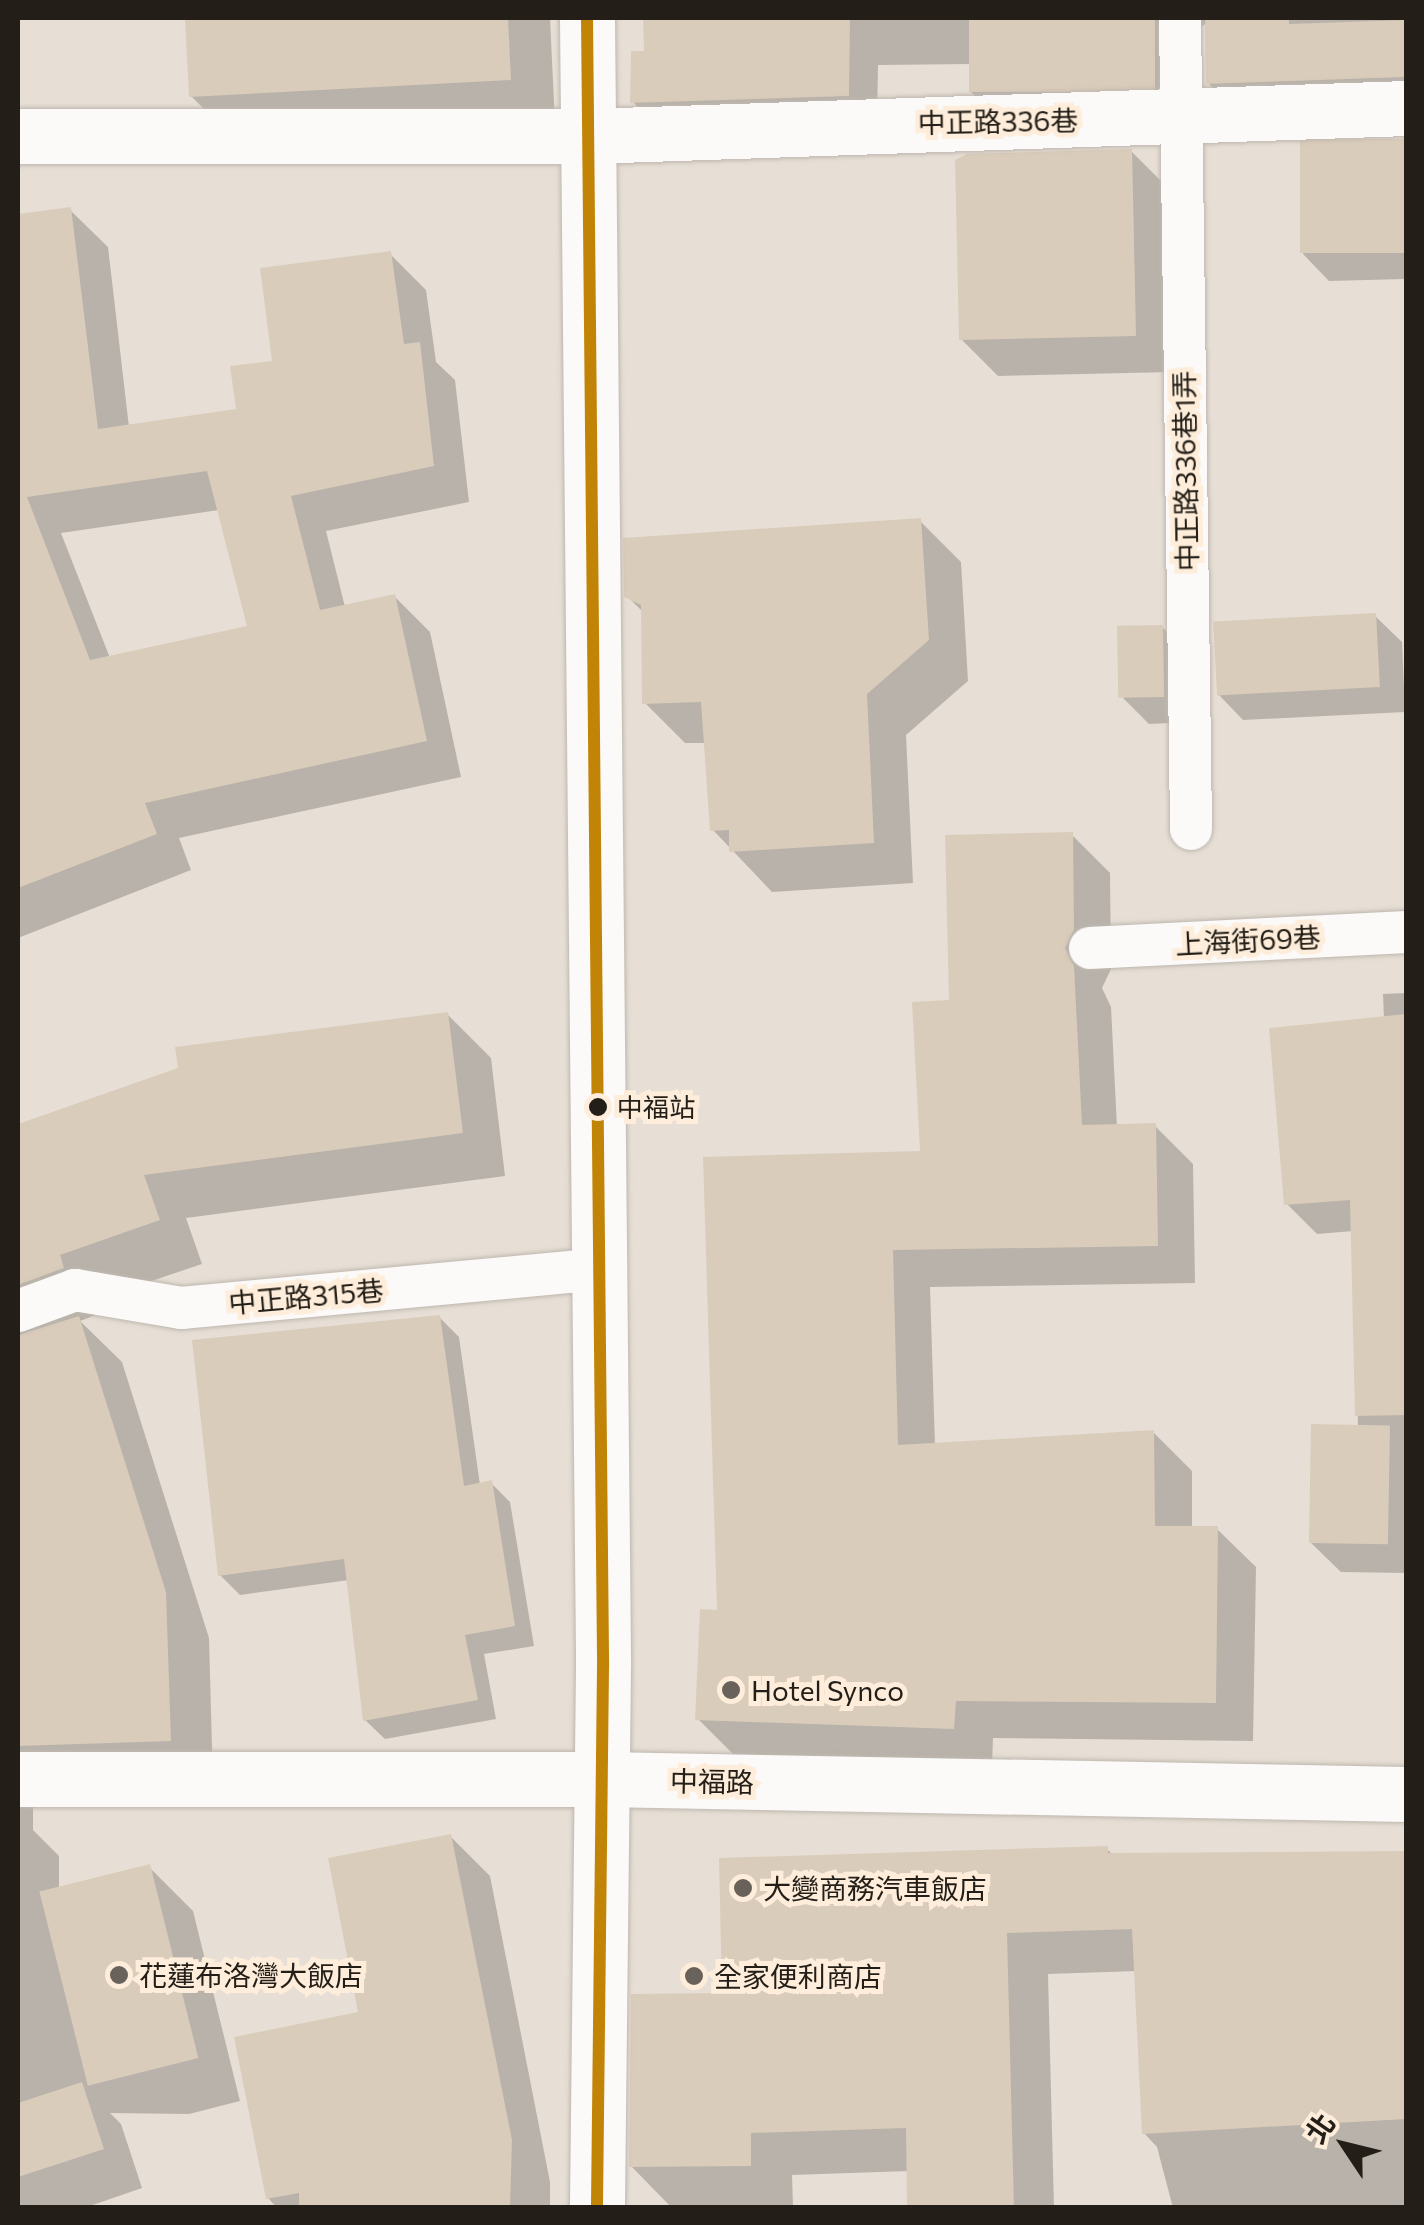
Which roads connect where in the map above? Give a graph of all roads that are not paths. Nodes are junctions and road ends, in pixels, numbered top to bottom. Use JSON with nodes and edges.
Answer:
{"nodes":[{"id":1,"x":587,"y":18,"type":"edge"},
{"id":2,"x":1180,"y":18,"type":"edge"},
{"id":3,"x":1406,"y":108,"type":"edge"},
{"id":4,"x":1178,"y":113,"type":"junction"},
{"id":5,"x":18,"y":136,"type":"edge"},
{"id":6,"x":589,"y":136,"type":"junction"},
{"id":7,"x":1191,"y":829,"type":"dead end"},
{"id":8,"x":1406,"y":932,"type":"edge"},
{"id":9,"x":1090,"y":948,"type":"dead end"},
{"id":10,"x":600,"y":1269,"type":"junction"},
{"id":11,"x":18,"y":1311,"type":"edge"},
{"id":12,"x":18,"y":1779,"type":"edge"},
{"id":13,"x":603,"y":1779,"type":"junction"},
{"id":14,"x":1406,"y":1794,"type":"edge"},
{"id":15,"x":598,"y":2208,"type":"edge"}],
"edges":[{"from":1,"to":6,"type":"street"},
{"from":2,"to":4,"type":"lane","name":"中正路336巷1弄"},
{"from":3,"to":4,"type":"street","name":"中正路336巷"},
{"from":4,"to":6,"type":"street","name":"中正路336巷"},
{"from":4,"to":7,"type":"lane","name":"中正路336巷1弄"},
{"from":5,"to":6,"type":"street","name":"中正路336巷"},
{"from":6,"to":10,"type":"street"},
{"from":8,"to":9,"type":"lane","name":"上海街69巷"},
{"from":10,"to":11,"type":"lane","name":"中正路315巷"},
{"from":10,"to":13,"type":"street"},
{"from":12,"to":13,"type":"street","name":"中福路"},
{"from":13,"to":14,"type":"street","name":"中福路"},
{"from":13,"to":15,"type":"street"}]}
